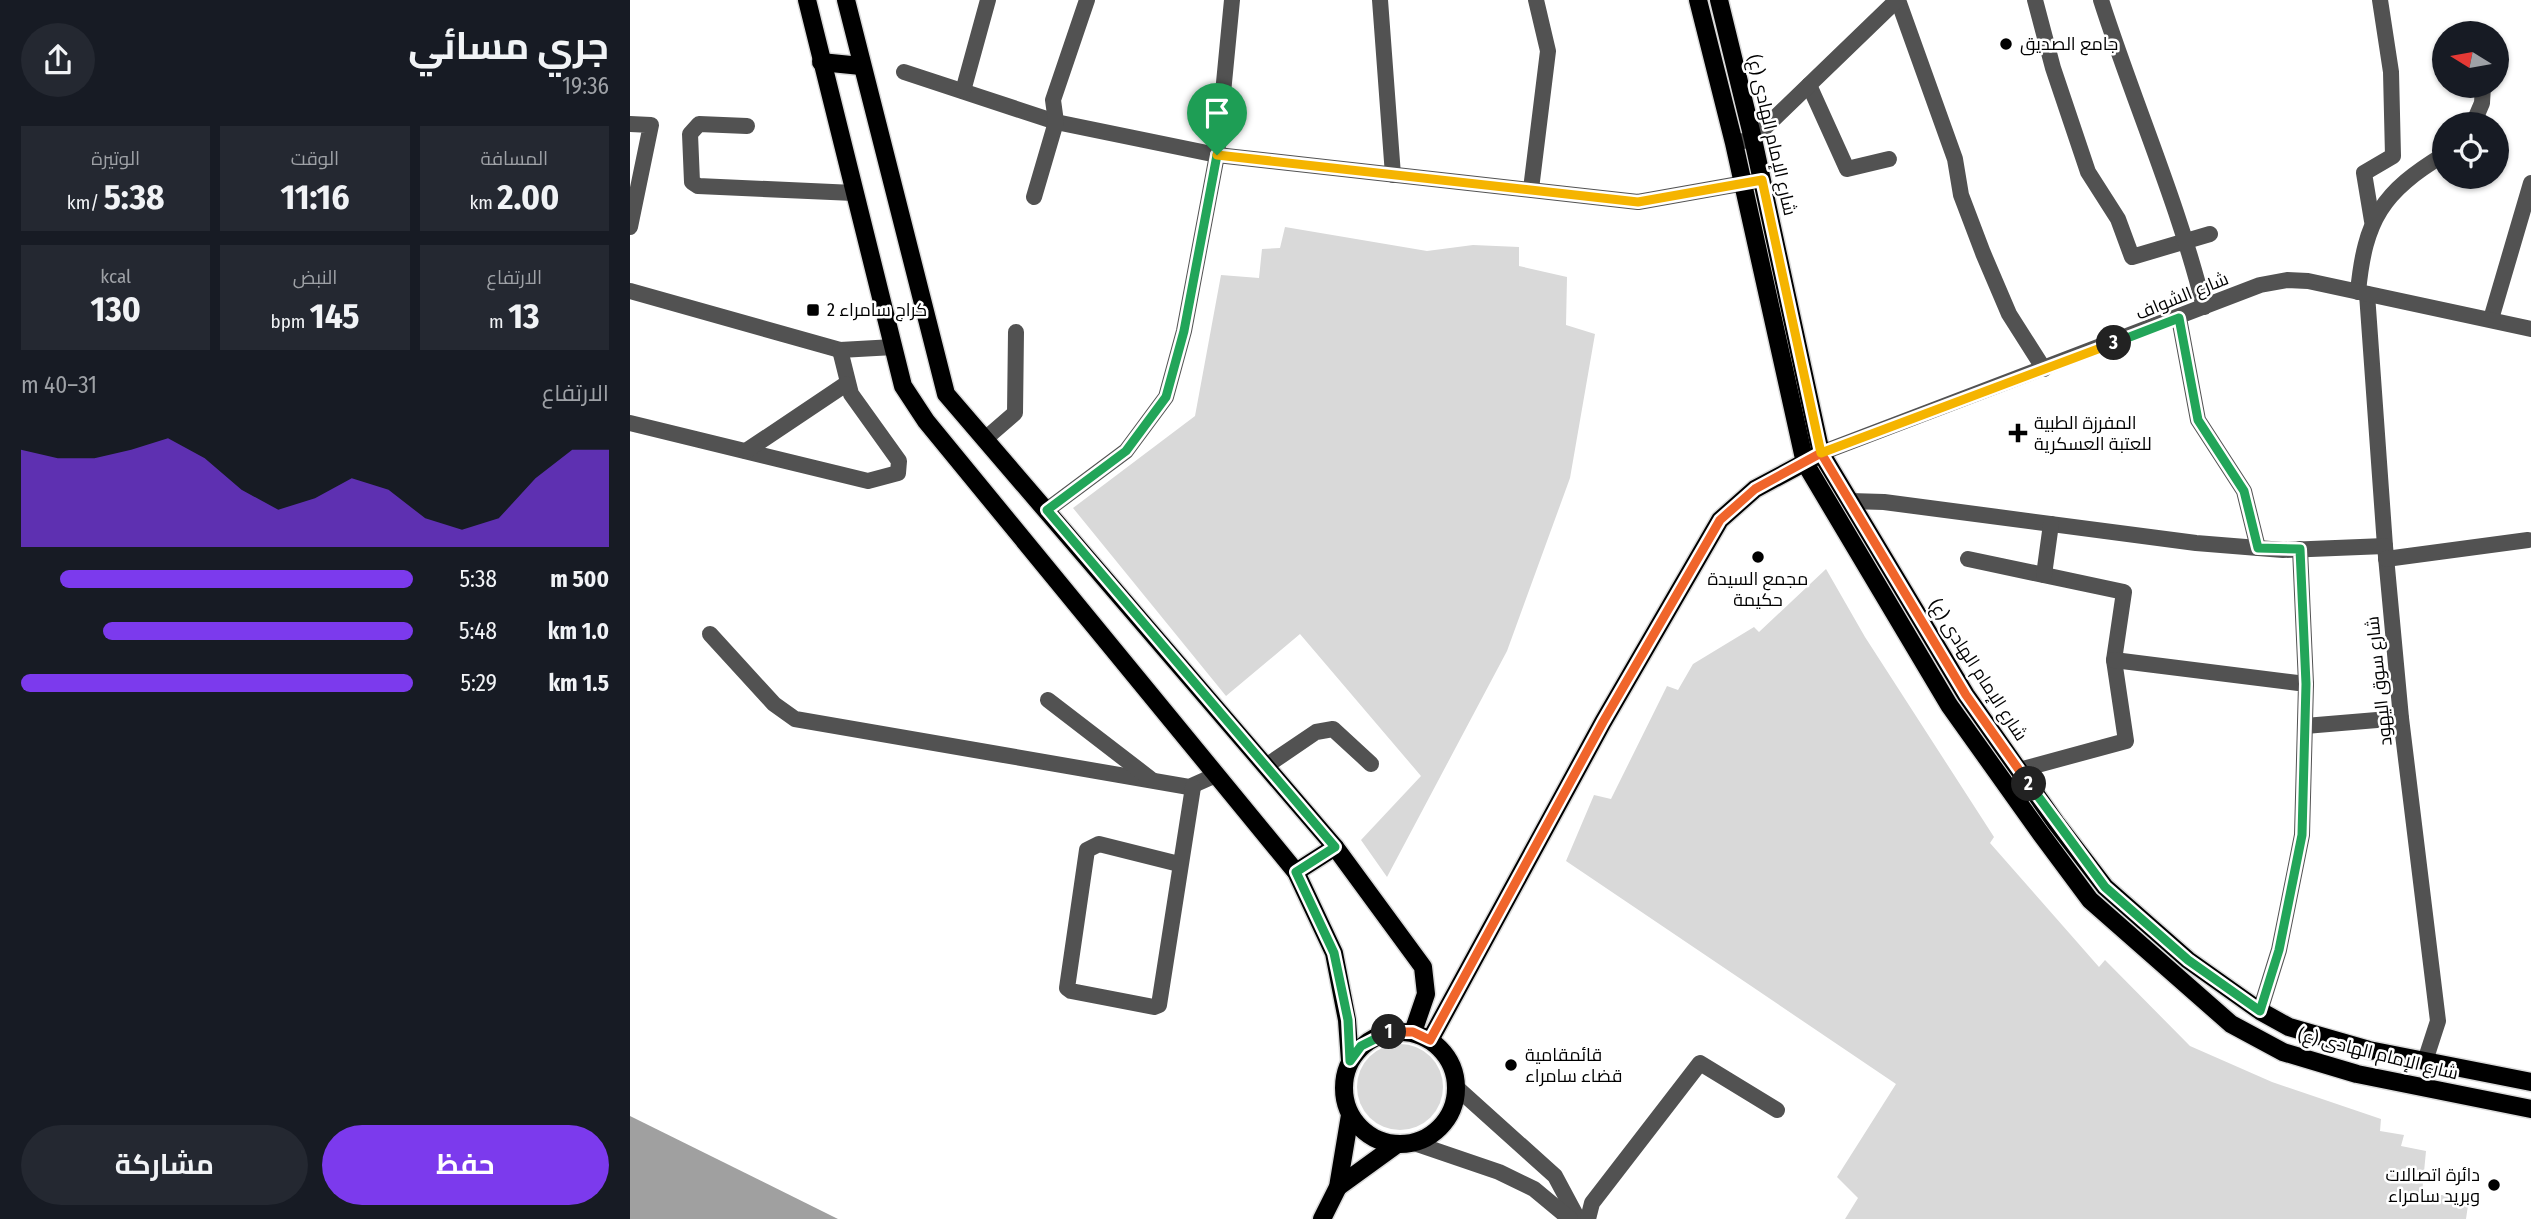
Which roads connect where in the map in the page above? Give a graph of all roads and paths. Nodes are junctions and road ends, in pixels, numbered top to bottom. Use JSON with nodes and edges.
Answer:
{"nodes":[{"id":1,"x":807,"y":0,"type":"edge"},
{"id":2,"x":846,"y":0,"type":"edge"},
{"id":3,"x":988,"y":0,"type":"edge"},
{"id":4,"x":1087,"y":0,"type":"edge"},
{"id":5,"x":1232,"y":0,"type":"edge"},
{"id":6,"x":1380,"y":0,"type":"edge"},
{"id":7,"x":1536,"y":0,"type":"edge"},
{"id":8,"x":1698,"y":0,"type":"edge"},
{"id":9,"x":1719,"y":0,"type":"edge"},
{"id":10,"x":1897,"y":0,"type":"edge"},
{"id":11,"x":2035,"y":0,"type":"edge"},
{"id":12,"x":2101,"y":0,"type":"edge"},
{"id":13,"x":2380,"y":0,"type":"edge"},
{"id":14,"x":821,"y":62,"type":"junction"},
{"id":15,"x":861,"y":66,"type":"junction"},
{"id":16,"x":904,"y":72,"type":"dead end"},
{"id":17,"x":1809,"y":85,"type":"junction"},
{"id":18,"x":963,"y":91,"type":"junction"},
{"id":19,"x":1056,"y":122,"type":"junction"},
{"id":20,"x":630,"y":124,"type":"edge"},
{"id":21,"x":747,"y":126,"type":"dead end"},
{"id":22,"x":1753,"y":139,"type":"junction"},
{"id":23,"x":1734,"y":143,"type":"junction"},
{"id":24,"x":1217,"y":155,"type":"junction"},
{"id":25,"x":1889,"y":159,"type":"dead end"},
{"id":26,"x":2432,"y":162,"type":"edge"},
{"id":27,"x":1393,"y":175,"type":"junction"},
{"id":28,"x":1762,"y":180,"type":"junction"},
{"id":29,"x":1742,"y":183,"type":"junction"},
{"id":30,"x":2531,"y":183,"type":"edge"},
{"id":31,"x":1531,"y":189,"type":"junction"},
{"id":32,"x":854,"y":193,"type":"junction"},
{"id":33,"x":1034,"y":197,"type":"dead end"},
{"id":34,"x":2372,"y":221,"type":"junction"},
{"id":35,"x":630,"y":227,"type":"edge"},
{"id":36,"x":2210,"y":234,"type":"dead end"},
{"id":37,"x":2188,"y":242,"type":"junction"},
{"id":38,"x":630,"y":291,"type":"edge"},
{"id":39,"x":2362,"y":293,"type":"junction"},
{"id":40,"x":2204,"y":307,"type":"junction"},
{"id":41,"x":2179,"y":318,"type":"junction"},
{"id":42,"x":2491,"y":319,"type":"junction"},
{"id":43,"x":2531,"y":329,"type":"edge"},
{"id":44,"x":1016,"y":332,"type":"dead end"},
{"id":45,"x":894,"y":347,"type":"junction"},
{"id":46,"x":840,"y":350,"type":"junction"},
{"id":47,"x":2044,"y":369,"type":"junction"},
{"id":48,"x":846,"y":384,"type":"junction"},
{"id":49,"x":630,"y":423,"type":"edge"},
{"id":50,"x":985,"y":439,"type":"junction"},
{"id":51,"x":746,"y":451,"type":"junction"},
{"id":52,"x":1821,"y":453,"type":"junction"},
{"id":53,"x":1805,"y":463,"type":"junction"},
{"id":54,"x":1850,"y":501,"type":"junction"},
{"id":55,"x":1047,"y":510,"type":"junction"},
{"id":56,"x":2051,"y":524,"type":"junction"},
{"id":57,"x":2529,"y":540,"type":"dead end"},
{"id":58,"x":2258,"y":548,"type":"junction"},
{"id":59,"x":2300,"y":549,"type":"junction"},
{"id":60,"x":2386,"y":552,"type":"junction"},
{"id":61,"x":1968,"y":559,"type":"dead end"},
{"id":62,"x":2044,"y":575,"type":"junction"},
{"id":63,"x":710,"y":634,"type":"dead end"},
{"id":64,"x":2114,"y":660,"type":"junction"},
{"id":65,"x":2306,"y":684,"type":"junction"},
{"id":66,"x":1048,"y":700,"type":"dead end"},
{"id":67,"x":2401,"y":718,"type":"junction"},
{"id":68,"x":2305,"y":726,"type":"junction"},
{"id":69,"x":1371,"y":764,"type":"dead end"},
{"id":70,"x":1266,"y":766,"type":"junction"},
{"id":71,"x":2019,"y":770,"type":"junction"},
{"id":72,"x":1216,"y":775,"type":"junction"},
{"id":73,"x":1154,"y":782,"type":"junction"},
{"id":74,"x":1193,"y":787,"type":"junction"},
{"id":75,"x":1335,"y":847,"type":"junction"},
{"id":76,"x":1179,"y":864,"type":"junction"},
{"id":77,"x":1296,"y":872,"type":"junction"},
{"id":78,"x":2260,"y":1011,"type":"junction"},
{"id":79,"x":1413,"y":1032,"type":"junction"},
{"id":80,"x":1430,"y":1040,"type":"junction"},
{"id":81,"x":1350,"y":1061,"type":"junction"},
{"id":82,"x":2425,"y":1061,"type":"junction"},
{"id":83,"x":2531,"y":1082,"type":"edge"},
{"id":84,"x":1457,"y":1087,"type":"junction"},
{"id":85,"x":2531,"y":1109,"type":"edge"},
{"id":86,"x":1777,"y":1110,"type":"dead end"},
{"id":87,"x":1350,"y":1115,"type":"junction"},
{"id":88,"x":1414,"y":1143,"type":"junction"},
{"id":89,"x":1396,"y":1144,"type":"junction"},
{"id":90,"x":1338,"y":1187,"type":"junction"},
{"id":91,"x":1322,"y":1219,"type":"edge"},
{"id":92,"x":1570,"y":1219,"type":"edge"},
{"id":93,"x":1578,"y":1219,"type":"edge"},
{"id":94,"x":1588,"y":1219,"type":"edge"}],
"edges":[{"from":1,"to":14,"type":"main road"},
{"from":2,"to":15,"type":"main road"},
{"from":3,"to":18,"type":"street"},
{"from":4,"to":19,"type":"street"},
{"from":5,"to":24,"type":"street"},
{"from":6,"to":27,"type":"street"},
{"from":7,"to":31,"type":"street"},
{"from":8,"to":23,"type":"main road","name":"شارع الإمام الهادی (ع)"},
{"from":9,"to":22,"type":"main road","name":"شارع الإمام الهادی (ع)"},
{"from":10,"to":17,"type":"street"},
{"from":10,"to":47,"type":"street"},
{"from":11,"to":37,"type":"street"},
{"from":12,"to":37,"type":"street"},
{"from":13,"to":34,"type":"street"},
{"from":14,"to":15,"type":"main road"},
{"from":14,"to":32,"type":"main road"},
{"from":15,"to":50,"type":"main road"},
{"from":16,"to":18,"type":"street"},
{"from":17,"to":22,"type":"street"},
{"from":17,"to":25,"type":"street"},
{"from":18,"to":19,"type":"street"},
{"from":19,"to":24,"type":"street"},
{"from":19,"to":33,"type":"street"},
{"from":20,"to":35,"type":"street"},
{"from":21,"to":32,"type":"street"},
{"from":22,"to":23,"type":"street"},
{"from":22,"to":28,"type":"main road","name":"شارع الإمام الهادی (ع)"},
{"from":23,"to":29,"type":"main road","name":"شارع الإمام الهادی (ع)"},
{"from":24,"to":27,"type":"street"},
{"from":24,"to":55,"type":"street"},
{"from":26,"to":34,"type":"street"},
{"from":27,"to":31,"type":"street"},
{"from":28,"to":29,"type":"street"},
{"from":28,"to":52,"type":"main road","name":"شارع الإمام الهادی (ع)"},
{"from":29,"to":31,"type":"street"},
{"from":29,"to":53,"type":"main road","name":"شارع الإمام الهادی (ع)"},
{"from":30,"to":42,"type":"street"},
{"from":32,"to":45,"type":"main road"},
{"from":34,"to":39,"type":"street","name":"شارع سوق اليهود"},
{"from":36,"to":37,"type":"street"},
{"from":37,"to":40,"type":"street"},
{"from":38,"to":46,"type":"street"},
{"from":39,"to":40,"type":"street","name":"شارع الشواف"},
{"from":39,"to":42,"type":"street","name":"شارع الشواف"},
{"from":39,"to":60,"type":"street","name":"شارع سوق اليهود"},
{"from":40,"to":41,"type":"street","name":"شارع الشواف"},
{"from":41,"to":47,"type":"street","name":"شارع الشواف"},
{"from":41,"to":58,"type":"street"},
{"from":42,"to":43,"type":"street","name":"شارع الشواف"},
{"from":44,"to":50,"type":"street"},
{"from":45,"to":46,"type":"street"},
{"from":45,"to":72,"type":"main road"},
{"from":46,"to":48,"type":"street"},
{"from":47,"to":52,"type":"street","name":"شارع الشواف"},
{"from":48,"to":51,"type":"street"},
{"from":48,"to":51,"type":"street"},
{"from":49,"to":51,"type":"street"},
{"from":50,"to":55,"type":"main road"},
{"from":52,"to":53,"type":"main road"},
{"from":52,"to":54,"type":"main road","name":"شارع الإمام الهادی (ع)"},
{"from":53,"to":80,"type":"main road"},
{"from":53,"to":85,"type":"main road","name":"شارع الإمام الهادی (ع)"},
{"from":54,"to":56,"type":"street"},
{"from":54,"to":71,"type":"main road","name":"شارع الإمام الهادی (ع)"},
{"from":55,"to":70,"type":"main road"},
{"from":56,"to":58,"type":"street"},
{"from":56,"to":62,"type":"street"},
{"from":57,"to":60,"type":"street"},
{"from":58,"to":59,"type":"street"},
{"from":59,"to":60,"type":"street"},
{"from":59,"to":65,"type":"street"},
{"from":60,"to":67,"type":"street","name":"شارع سوق اليهود"},
{"from":61,"to":62,"type":"street"},
{"from":62,"to":64,"type":"street"},
{"from":63,"to":73,"type":"street"},
{"from":64,"to":65,"type":"street"},
{"from":64,"to":71,"type":"street"},
{"from":65,"to":68,"type":"street"},
{"from":66,"to":73,"type":"street"},
{"from":67,"to":68,"type":"street"},
{"from":67,"to":82,"type":"street","name":"شارع سوق اليهود"},
{"from":68,"to":78,"type":"street"},
{"from":69,"to":70,"type":"street"},
{"from":70,"to":75,"type":"main road"},
{"from":71,"to":78,"type":"main road","name":"شارع الإمام الهادی (ع)"},
{"from":72,"to":74,"type":"street"},
{"from":72,"to":77,"type":"main road"},
{"from":73,"to":74,"type":"street"},
{"from":74,"to":76,"type":"street"},
{"from":75,"to":77,"type":"main road"},
{"from":75,"to":79,"type":"main road"},
{"from":76,"to":76,"type":"street"},
{"from":77,"to":81,"type":"main road"},
{"from":78,"to":82,"type":"main road","name":"شارع الإمام الهادی (ع)"},
{"from":79,"to":80,"type":"main road"},
{"from":79,"to":81,"type":"main road"},
{"from":80,"to":84,"type":"main road"},
{"from":81,"to":87,"type":"main road"},
{"from":82,"to":83,"type":"main road","name":"شارع الإمام الهادی (ع)"},
{"from":84,"to":88,"type":"main road"},
{"from":84,"to":93,"type":"street"},
{"from":86,"to":94,"type":"street"},
{"from":87,"to":89,"type":"main road"},
{"from":87,"to":90,"type":"main road"},
{"from":88,"to":89,"type":"main road"},
{"from":88,"to":92,"type":"street"},
{"from":89,"to":90,"type":"main road"},
{"from":90,"to":91,"type":"main road"}]}
